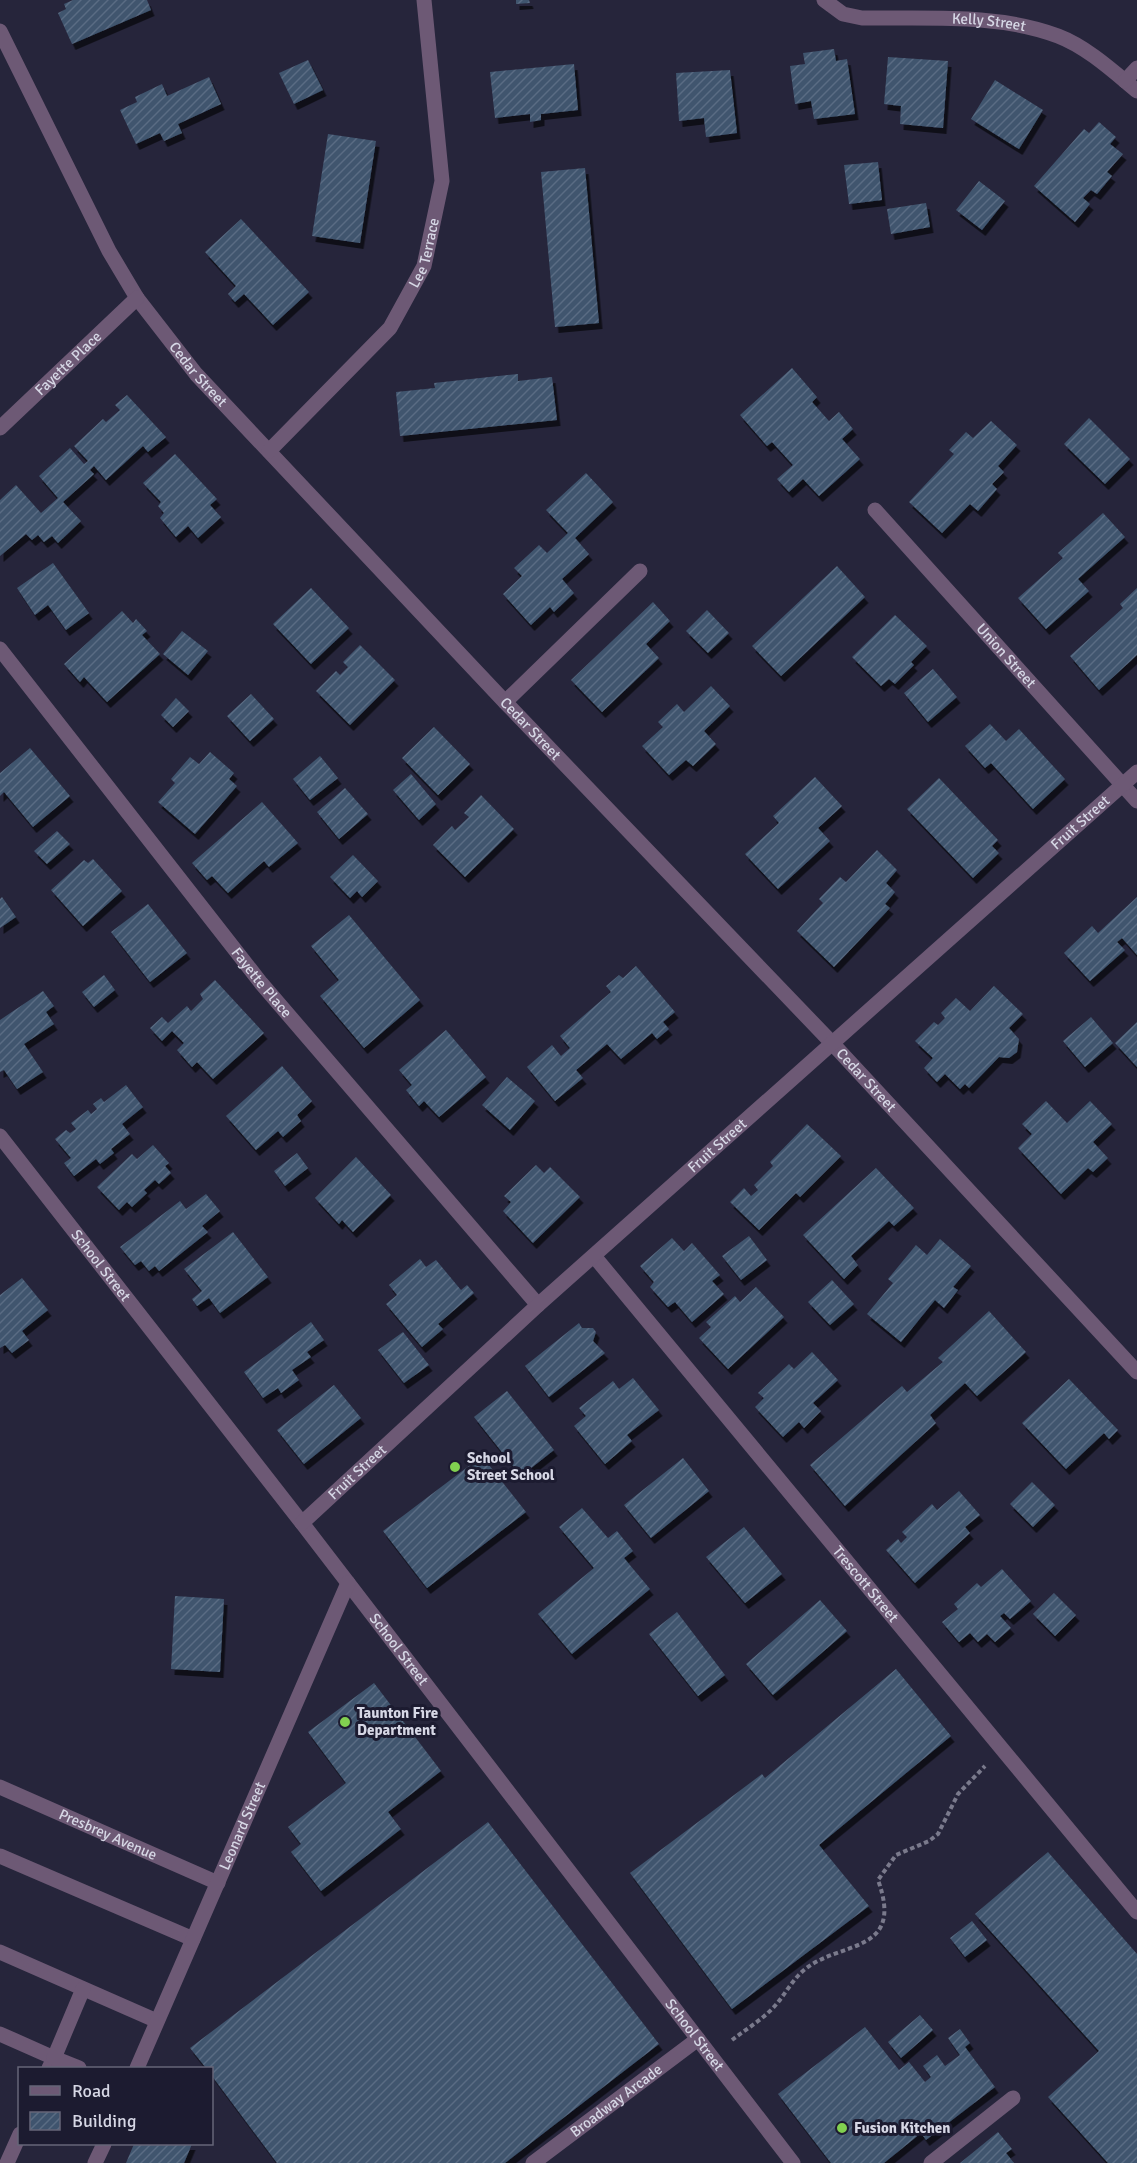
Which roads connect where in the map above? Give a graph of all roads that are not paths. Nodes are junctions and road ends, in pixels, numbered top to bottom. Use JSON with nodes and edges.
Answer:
{"nodes":[{"id":1,"x":424,"y":0,"type":"edge"},
{"id":2,"x":824,"y":0,"type":"edge"},
{"id":3,"x":0,"y":31,"type":"edge"},
{"id":4,"x":1137,"y":68,"type":"edge"},
{"id":5,"x":1125,"y":81,"type":"junction"},
{"id":6,"x":1137,"y":91,"type":"edge"},
{"id":7,"x":137,"y":298,"type":"junction"},
{"id":8,"x":0,"y":428,"type":"edge"},
{"id":9,"x":269,"y":451,"type":"junction"},
{"id":10,"x":874,"y":510,"type":"dead end"},
{"id":11,"x":640,"y":572,"type":"dead end"},
{"id":12,"x":0,"y":649,"type":"edge"},
{"id":13,"x":505,"y":702,"type":"junction"},
{"id":14,"x":1137,"y":772,"type":"edge"},
{"id":15,"x":1123,"y":785,"type":"junction"},
{"id":16,"x":1137,"y":801,"type":"edge"},
{"id":17,"x":832,"y":1043,"type":"junction"},
{"id":18,"x":0,"y":1136,"type":"edge"},
{"id":19,"x":594,"y":1256,"type":"junction"},
{"id":20,"x":538,"y":1305,"type":"junction"},
{"id":21,"x":1137,"y":1372,"type":"edge"},
{"id":22,"x":302,"y":1523,"type":"junction"},
{"id":23,"x":348,"y":1584,"type":"junction"},
{"id":24,"x":0,"y":1787,"type":"edge"},
{"id":25,"x":0,"y":1856,"type":"edge"},
{"id":26,"x":218,"y":1883,"type":"junction"},
{"id":27,"x":1137,"y":1912,"type":"edge"},
{"id":28,"x":193,"y":1939,"type":"junction"},
{"id":29,"x":0,"y":1952,"type":"edge"},
{"id":30,"x":83,"y":1989,"type":"junction"},
{"id":31,"x":157,"y":2021,"type":"junction"},
{"id":32,"x":0,"y":2034,"type":"edge"},
{"id":33,"x":698,"y":2039,"type":"junction"},
{"id":34,"x":51,"y":2063,"type":"edge"},
{"id":35,"x":73,"y":2067,"type":"edge"},
{"id":36,"x":137,"y":2067,"type":"edge"},
{"id":37,"x":1013,"y":2098,"type":"dead end"},
{"id":38,"x":18,"y":2138,"type":"edge"},
{"id":39,"x":104,"y":2145,"type":"edge"},
{"id":40,"x":7,"y":2163,"type":"edge"},
{"id":41,"x":95,"y":2163,"type":"edge"},
{"id":42,"x":533,"y":2163,"type":"edge"},
{"id":43,"x":793,"y":2163,"type":"edge"},
{"id":44,"x":931,"y":2163,"type":"edge"}],
"edges":[{"from":1,"to":9,"type":"street","name":"Lee Terrace"},
{"from":2,"to":5,"type":"street","name":"Kelly Street"},
{"from":3,"to":7,"type":"street","name":"Cedar Street"},
{"from":4,"to":5,"type":"street"},
{"from":5,"to":6,"type":"street","name":"Kelly Street"},
{"from":7,"to":8,"type":"street","name":"Fayette Place"},
{"from":7,"to":9,"type":"street","name":"Cedar Street"},
{"from":9,"to":13,"type":"street","name":"Cedar Street"},
{"from":10,"to":15,"type":"street","name":"Union Street"},
{"from":11,"to":13,"type":"street"},
{"from":12,"to":20,"type":"street","name":"Fayette Place"},
{"from":13,"to":17,"type":"street","name":"Cedar Street"},
{"from":14,"to":15,"type":"street","name":"Fruit Street"},
{"from":15,"to":16,"type":"street","name":"Union Street"},
{"from":15,"to":17,"type":"street","name":"Fruit Street"},
{"from":17,"to":19,"type":"street","name":"Fruit Street"},
{"from":17,"to":21,"type":"street","name":"Cedar Street"},
{"from":18,"to":22,"type":"street","name":"School Street"},
{"from":19,"to":20,"type":"street","name":"Fruit Street"},
{"from":19,"to":27,"type":"street","name":"Trescott Street"},
{"from":20,"to":22,"type":"street","name":"Fruit Street"},
{"from":22,"to":23,"type":"street","name":"School Street"},
{"from":23,"to":26,"type":"street","name":"Leonard Street"},
{"from":23,"to":33,"type":"street","name":"School Street"},
{"from":24,"to":26,"type":"street","name":"Presbrey Avenue"},
{"from":25,"to":28,"type":"street"},
{"from":26,"to":28,"type":"street","name":"Leonard Street"},
{"from":28,"to":31,"type":"street","name":"Leonard Street"},
{"from":29,"to":30,"type":"street"},
{"from":30,"to":31,"type":"street"},
{"from":30,"to":34,"type":"street"},
{"from":31,"to":36,"type":"street","name":"Leonard Street"},
{"from":32,"to":34,"type":"street"},
{"from":33,"to":42,"type":"street","name":"Broadway Arcade"},
{"from":33,"to":43,"type":"street","name":"School Street"},
{"from":34,"to":35,"type":"street"},
{"from":37,"to":44,"type":"street"},
{"from":38,"to":40,"type":"street"},
{"from":39,"to":41,"type":"street"}]}
